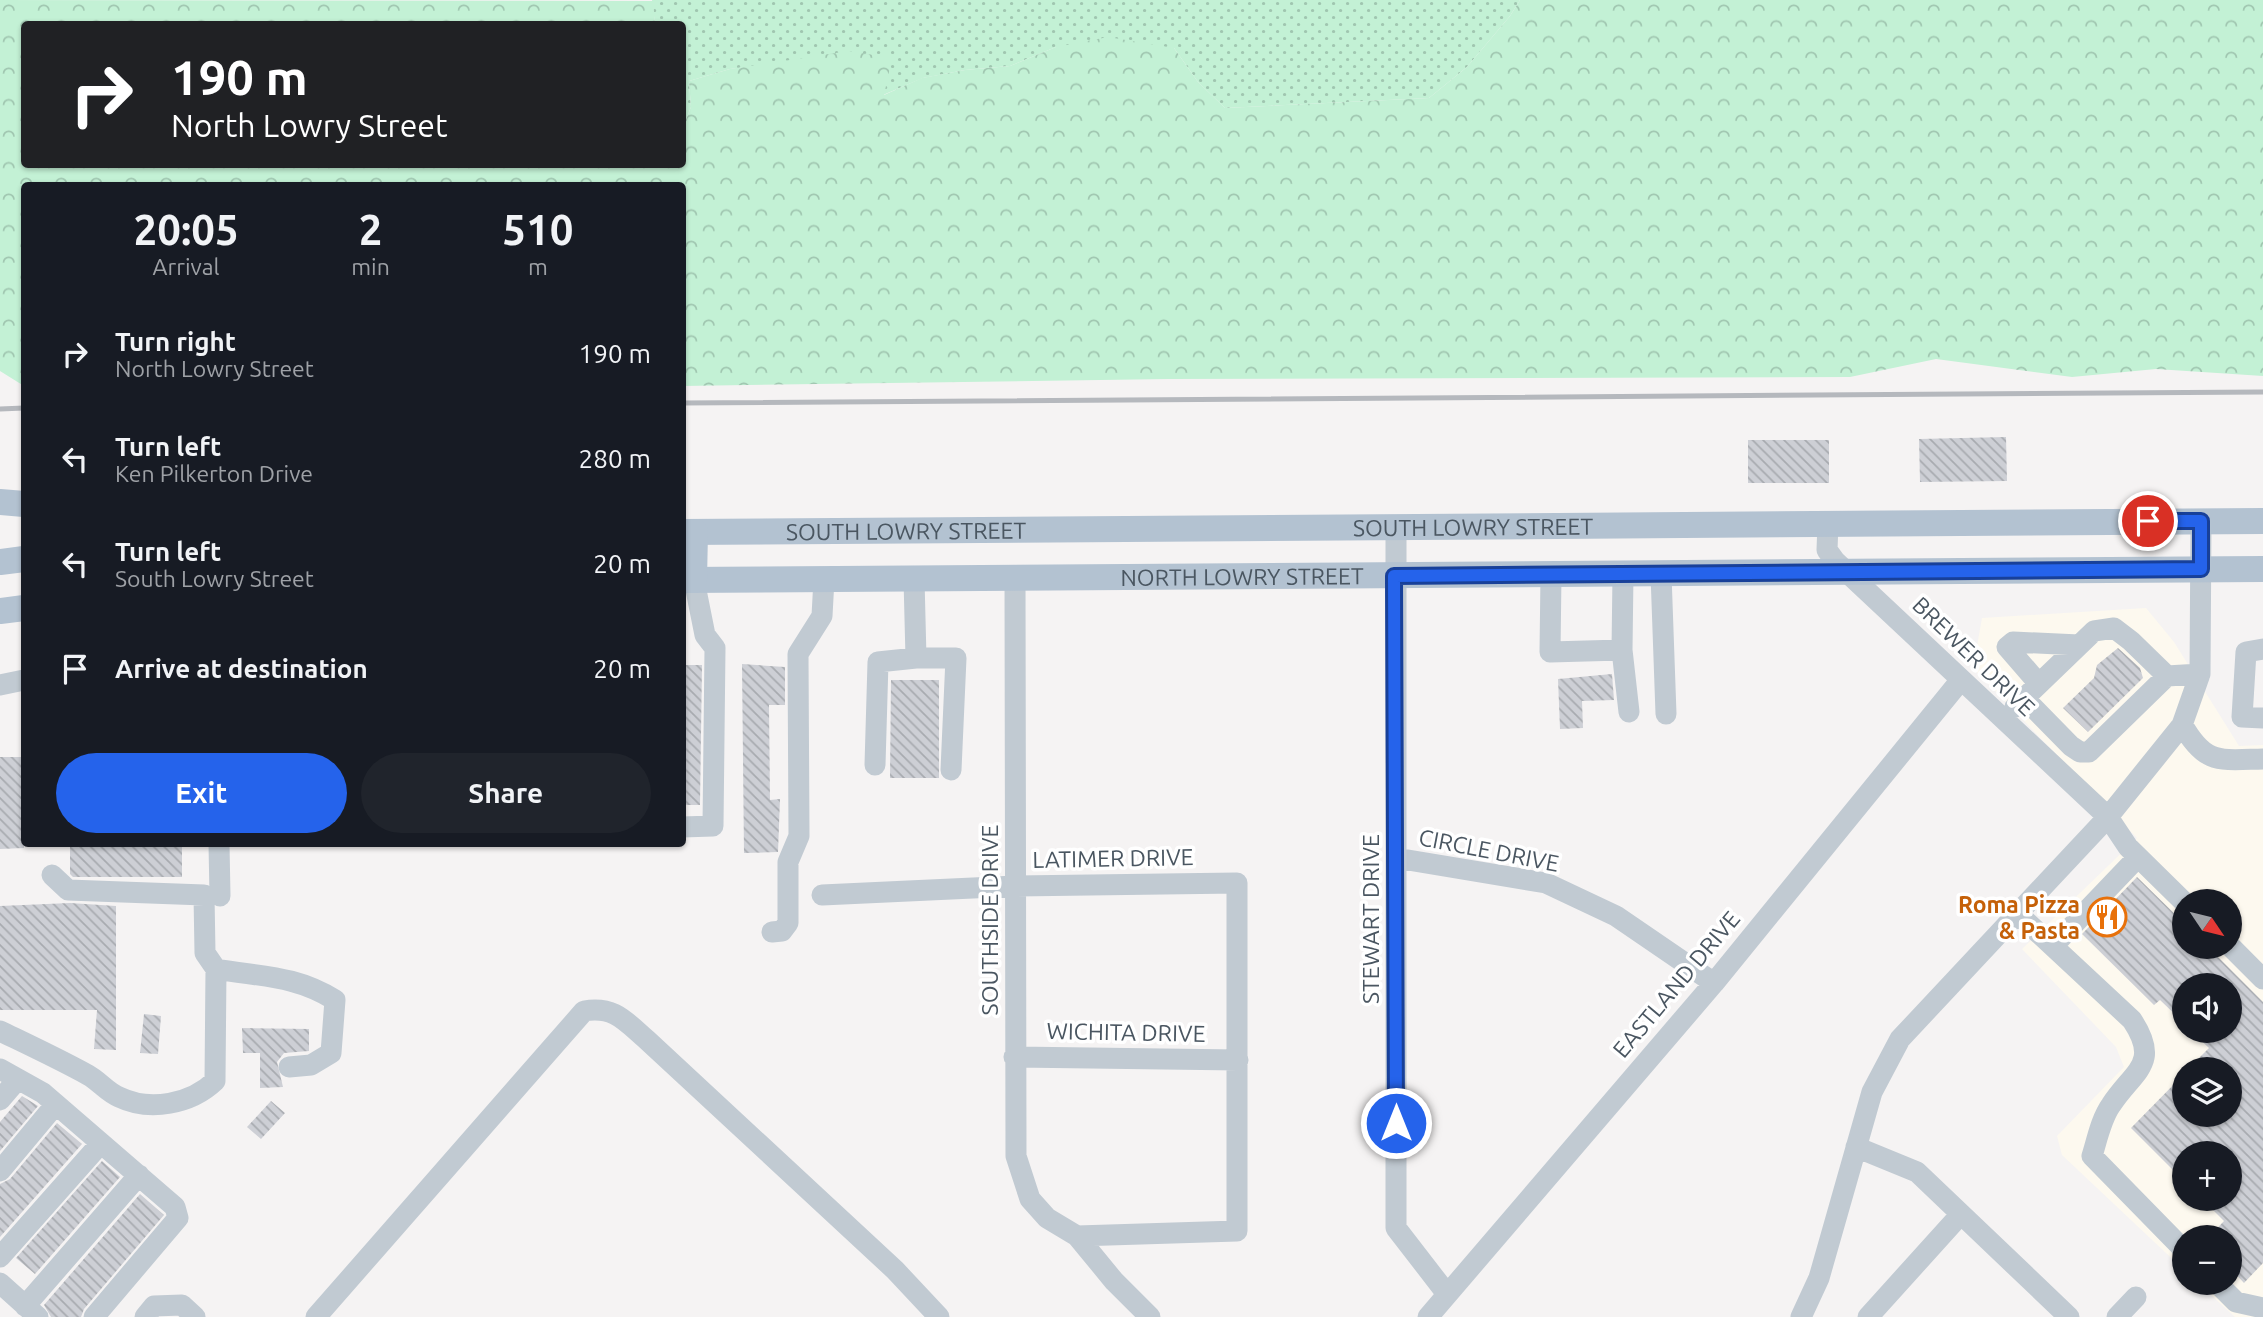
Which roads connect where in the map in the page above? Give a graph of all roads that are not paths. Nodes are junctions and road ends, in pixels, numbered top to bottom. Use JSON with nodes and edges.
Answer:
{"nodes":[{"id":1,"x":0,"y":502,"type":"edge"},
{"id":2,"x":21,"y":504,"type":"edge"},
{"id":3,"x":2201,"y":521,"type":"junction"},
{"id":4,"x":2263,"y":521,"type":"edge"},
{"id":5,"x":1828,"y":523,"type":"junction"},
{"id":6,"x":1396,"y":526,"type":"junction"},
{"id":7,"x":689,"y":532,"type":"edge"},
{"id":8,"x":21,"y":559,"type":"edge"},
{"id":9,"x":0,"y":562,"type":"edge"},
{"id":10,"x":2201,"y":569,"type":"junction"},
{"id":11,"x":2263,"y":569,"type":"edge"},
{"id":12,"x":1850,"y":573,"type":"junction"},
{"id":13,"x":1623,"y":574,"type":"junction"},
{"id":14,"x":1661,"y":574,"type":"junction"},
{"id":15,"x":1552,"y":575,"type":"junction"},
{"id":16,"x":1394,"y":576,"type":"junction"},
{"id":17,"x":1015,"y":578,"type":"junction"},
{"id":18,"x":824,"y":579,"type":"junction"},
{"id":19,"x":914,"y":579,"type":"junction"},
{"id":20,"x":688,"y":580,"type":"edge"},
{"id":21,"x":21,"y":608,"type":"edge"},
{"id":22,"x":0,"y":611,"type":"edge"},
{"id":23,"x":2079,"y":645,"type":"junction"},
{"id":24,"x":2263,"y":649,"type":"edge"},
{"id":25,"x":1622,"y":650,"type":"junction"},
{"id":26,"x":916,"y":658,"type":"junction"},
{"id":27,"x":2200,"y":674,"type":"junction"},
{"id":28,"x":2167,"y":676,"type":"junction"},
{"id":29,"x":21,"y":681,"type":"edge"},
{"id":30,"x":1960,"y":681,"type":"junction"},
{"id":31,"x":0,"y":685,"type":"edge"},
{"id":32,"x":2031,"y":691,"type":"junction"},
{"id":33,"x":1629,"y":712,"type":"dead end"},
{"id":34,"x":1665,"y":714,"type":"dead end"},
{"id":35,"x":2263,"y":718,"type":"edge"},
{"id":36,"x":2001,"y":719,"type":"junction"},
{"id":37,"x":2182,"y":724,"type":"junction"},
{"id":38,"x":2263,"y":759,"type":"edge"},
{"id":39,"x":875,"y":765,"type":"dead end"},
{"id":40,"x":951,"y":769,"type":"dead end"},
{"id":41,"x":2108,"y":817,"type":"junction"},
{"id":42,"x":686,"y":827,"type":"edge"},
{"id":43,"x":219,"y":847,"type":"edge"},
{"id":44,"x":2138,"y":857,"type":"junction"},
{"id":45,"x":1396,"y":858,"type":"junction"},
{"id":46,"x":52,"y":875,"type":"dead end"},
{"id":47,"x":1016,"y":886,"type":"junction"},
{"id":48,"x":2172,"y":890,"type":"edge"},
{"id":49,"x":822,"y":894,"type":"dead end"},
{"id":50,"x":220,"y":896,"type":"dead end"},
{"id":51,"x":2017,"y":914,"type":"junction"},
{"id":52,"x":772,"y":932,"type":"dead end"},
{"id":53,"x":2053,"y":946,"type":"junction"},
{"id":54,"x":2242,"y":958,"type":"edge"},
{"id":55,"x":216,"y":969,"type":"junction"},
{"id":56,"x":2263,"y":979,"type":"edge"},
{"id":57,"x":1714,"y":983,"type":"junction"},
{"id":58,"x":0,"y":1031,"type":"edge"},
{"id":59,"x":1014,"y":1057,"type":"junction"},
{"id":60,"x":1238,"y":1060,"type":"junction"},
{"id":61,"x":289,"y":1066,"type":"dead end"},
{"id":62,"x":9,"y":1074,"type":"edge"},
{"id":63,"x":0,"y":1100,"type":"edge"},
{"id":64,"x":56,"y":1104,"type":"junction"},
{"id":65,"x":101,"y":1143,"type":"junction"},
{"id":66,"x":1856,"y":1147,"type":"junction"},
{"id":67,"x":0,"y":1171,"type":"edge"},
{"id":68,"x":139,"y":1175,"type":"junction"},
{"id":69,"x":1961,"y":1214,"type":"junction"},
{"id":70,"x":1077,"y":1236,"type":"junction"},
{"id":71,"x":2172,"y":1238,"type":"edge"},
{"id":72,"x":0,"y":1257,"type":"edge"},
{"id":73,"x":1447,"y":1294,"type":"junction"},
{"id":74,"x":2229,"y":1295,"type":"edge"},
{"id":75,"x":2136,"y":1297,"type":"dead end"},
{"id":76,"x":15,"y":1301,"type":"edge"},
{"id":77,"x":2263,"y":1308,"type":"edge"},
{"id":78,"x":94,"y":1317,"type":"edge"},
{"id":79,"x":145,"y":1317,"type":"edge"},
{"id":80,"x":195,"y":1317,"type":"edge"},
{"id":81,"x":316,"y":1317,"type":"edge"},
{"id":82,"x":939,"y":1317,"type":"edge"},
{"id":83,"x":1150,"y":1317,"type":"edge"},
{"id":84,"x":1428,"y":1317,"type":"edge"},
{"id":85,"x":1801,"y":1317,"type":"edge"},
{"id":86,"x":1868,"y":1317,"type":"edge"},
{"id":87,"x":2069,"y":1317,"type":"edge"},
{"id":88,"x":2117,"y":1317,"type":"edge"}],
"edges":[{"from":1,"to":2,"type":"main road"},
{"from":3,"to":4,"type":"main road","name":"SOUTH LOWRY STREET"},
{"from":3,"to":5,"type":"main road","name":"SOUTH LOWRY STREET"},
{"from":3,"to":10,"type":"street"},
{"from":5,"to":6,"type":"main road","name":"SOUTH LOWRY STREET"},
{"from":5,"to":12,"type":"street","name":"BREWER DRIVE"},
{"from":6,"to":7,"type":"main road","name":"SOUTH LOWRY STREET"},
{"from":6,"to":16,"type":"street","name":"STEWART DRIVE"},
{"from":7,"to":20,"type":"main road"},
{"from":8,"to":9,"type":"main road"},
{"from":10,"to":11,"type":"main road","name":"NORTH LOWRY STREET"},
{"from":10,"to":12,"type":"main road","name":"NORTH LOWRY STREET"},
{"from":10,"to":27,"type":"street"},
{"from":12,"to":14,"type":"main road","name":"NORTH LOWRY STREET"},
{"from":12,"to":30,"type":"street","name":"BREWER DRIVE"},
{"from":13,"to":14,"type":"main road","name":"NORTH LOWRY STREET"},
{"from":13,"to":15,"type":"main road","name":"NORTH LOWRY STREET"},
{"from":13,"to":25,"type":"street"},
{"from":14,"to":34,"type":"street"},
{"from":15,"to":16,"type":"main road","name":"NORTH LOWRY STREET"},
{"from":15,"to":25,"type":"street"},
{"from":16,"to":17,"type":"main road","name":"NORTH LOWRY STREET"},
{"from":16,"to":45,"type":"street","name":"STEWART DRIVE"},
{"from":17,"to":19,"type":"main road","name":"NORTH LOWRY STREET"},
{"from":17,"to":47,"type":"street","name":"SOUTHSIDE DRIVE"},
{"from":18,"to":19,"type":"main road","name":"NORTH LOWRY STREET"},
{"from":18,"to":20,"type":"main road","name":"NORTH LOWRY STREET"},
{"from":18,"to":52,"type":"street"},
{"from":19,"to":26,"type":"street"},
{"from":20,"to":42,"type":"street"},
{"from":21,"to":22,"type":"main road"},
{"from":23,"to":28,"type":"street"},
{"from":23,"to":32,"type":"street"},
{"from":23,"to":32,"type":"street"},
{"from":24,"to":35,"type":"street"},
{"from":25,"to":33,"type":"street"},
{"from":26,"to":39,"type":"street"},
{"from":26,"to":40,"type":"street"},
{"from":27,"to":28,"type":"street"},
{"from":27,"to":37,"type":"street"},
{"from":28,"to":32,"type":"street"},
{"from":29,"to":31,"type":"street"},
{"from":30,"to":36,"type":"street","name":"BREWER DRIVE"},
{"from":30,"to":57,"type":"street","name":"EASTLAND DRIVE"},
{"from":32,"to":36,"type":"street"},
{"from":36,"to":41,"type":"street","name":"BREWER DRIVE"},
{"from":37,"to":38,"type":"street"},
{"from":37,"to":41,"type":"street"},
{"from":41,"to":44,"type":"street","name":"BREWER DRIVE"},
{"from":41,"to":51,"type":"street"},
{"from":43,"to":50,"type":"street"},
{"from":44,"to":48,"type":"street","name":"BREWER DRIVE"},
{"from":44,"to":53,"type":"street"},
{"from":45,"to":57,"type":"street","name":"CIRCLE DRIVE"},
{"from":45,"to":73,"type":"street","name":"STEWART DRIVE"},
{"from":46,"to":55,"type":"street"},
{"from":47,"to":49,"type":"street","name":"LATIMER DRIVE"},
{"from":47,"to":59,"type":"street","name":"SOUTHSIDE DRIVE"},
{"from":47,"to":60,"type":"street","name":"LATIMER DRIVE"},
{"from":51,"to":53,"type":"street"},
{"from":51,"to":66,"type":"street"},
{"from":53,"to":71,"type":"street"},
{"from":54,"to":56,"type":"street"},
{"from":55,"to":58,"type":"street"},
{"from":55,"to":61,"type":"street"},
{"from":57,"to":73,"type":"street","name":"EASTLAND DRIVE"},
{"from":59,"to":60,"type":"street","name":"WICHITA DRIVE"},
{"from":59,"to":70,"type":"street","name":"SOUTHSIDE DRIVE"},
{"from":60,"to":70,"type":"street"},
{"from":62,"to":63,"type":"street"},
{"from":62,"to":64,"type":"street"},
{"from":64,"to":65,"type":"street"},
{"from":64,"to":67,"type":"street"},
{"from":65,"to":68,"type":"street"},
{"from":65,"to":72,"type":"street"},
{"from":66,"to":69,"type":"street"},
{"from":66,"to":85,"type":"street"},
{"from":68,"to":76,"type":"street"},
{"from":68,"to":78,"type":"street"},
{"from":69,"to":86,"type":"street"},
{"from":69,"to":87,"type":"street"},
{"from":70,"to":83,"type":"street","name":"SOUTHSIDE DRIVE"},
{"from":73,"to":84,"type":"street","name":"EASTLAND DRIVE"},
{"from":74,"to":77,"type":"street"},
{"from":75,"to":88,"type":"street"},
{"from":79,"to":80,"type":"street"},
{"from":81,"to":82,"type":"street"}]}
